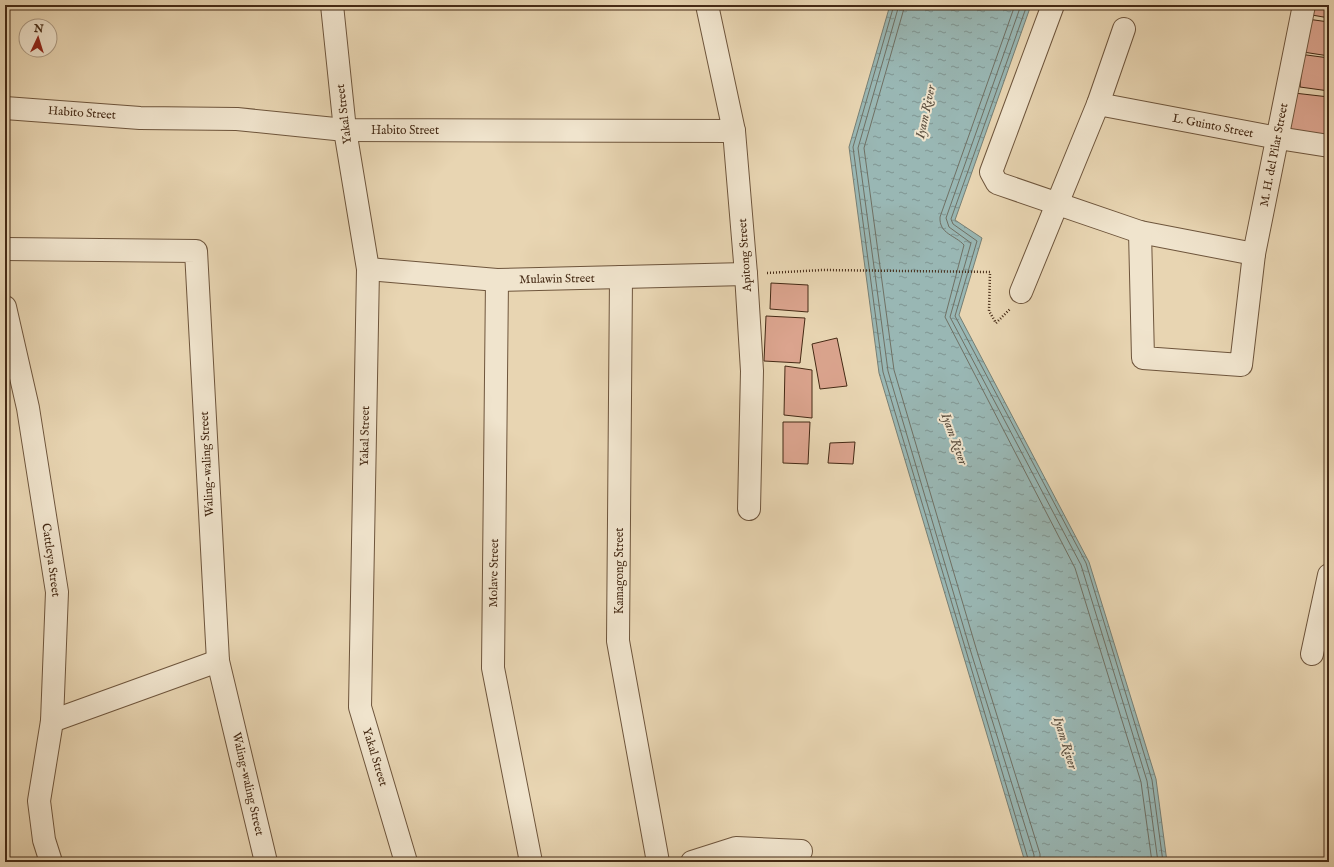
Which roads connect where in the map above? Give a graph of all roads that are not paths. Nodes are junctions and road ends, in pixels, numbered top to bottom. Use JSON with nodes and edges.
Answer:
{"nodes":[{"id":1,"x":332,"y":5,"type":"edge"},
{"id":2,"x":707,"y":5,"type":"edge"},
{"id":3,"x":1053,"y":5,"type":"edge"},
{"id":4,"x":1304,"y":5,"type":"edge"},
{"id":5,"x":1124,"y":29,"type":"dead end"},
{"id":6,"x":1098,"y":104,"type":"junction"},
{"id":7,"x":5,"y":108,"type":"edge"},
{"id":8,"x":345,"y":130,"type":"junction"},
{"id":9,"x":734,"y":131,"type":"junction"},
{"id":10,"x":1278,"y":138,"type":"junction"},
{"id":11,"x":1329,"y":146,"type":"edge"},
{"id":12,"x":1056,"y":203,"type":"junction"},
{"id":13,"x":1140,"y":232,"type":"junction"},
{"id":14,"x":5,"y":249,"type":"edge"},
{"id":15,"x":1254,"y":254,"type":"junction"},
{"id":16,"x":368,"y":269,"type":"junction"},
{"id":17,"x":746,"y":274,"type":"junction"},
{"id":18,"x":621,"y":277,"type":"junction"},
{"id":19,"x":497,"y":280,"type":"junction"},
{"id":20,"x":1021,"y":292,"type":"road end"},
{"id":21,"x":5,"y":307,"type":"edge"},
{"id":22,"x":749,"y":509,"type":"dead end"},
{"id":23,"x":1329,"y":575,"type":"edge"},
{"id":24,"x":1312,"y":654,"type":"dead end"},
{"id":25,"x":218,"y":661,"type":"junction"},
{"id":26,"x":52,"y":721,"type":"junction"},
{"id":27,"x":801,"y":851,"type":"dead end"},
{"id":28,"x":735,"y":855,"type":"edge"},
{"id":29,"x":51,"y":862,"type":"edge"},
{"id":30,"x":266,"y":862,"type":"edge"},
{"id":31,"x":406,"y":862,"type":"edge"},
{"id":32,"x":531,"y":862,"type":"edge"},
{"id":33,"x":658,"y":862,"type":"edge"},
{"id":34,"x":692,"y":862,"type":"edge"}],
"edges":[{"from":1,"to":8,"type":"street","name":"Yakal Street"},
{"from":2,"to":9,"type":"street","name":"Apitong Street"},
{"from":3,"to":12,"type":"street"},
{"from":4,"to":10,"type":"street","name":"M. H. del Pilar Street"},
{"from":5,"to":6,"type":"street"},
{"from":6,"to":10,"type":"street","name":"L. Guinto Street"},
{"from":6,"to":12,"type":"street"},
{"from":7,"to":8,"type":"street","name":"Habito Street"},
{"from":8,"to":9,"type":"street","name":"Habito Street"},
{"from":8,"to":16,"type":"street","name":"Yakal Street"},
{"from":9,"to":17,"type":"street","name":"Apitong Street"},
{"from":10,"to":11,"type":"street","name":"L. Guinto Street"},
{"from":10,"to":15,"type":"street","name":"M. H. del Pilar Street"},
{"from":12,"to":13,"type":"street"},
{"from":12,"to":20,"type":"street"},
{"from":13,"to":15,"type":"street"},
{"from":13,"to":15,"type":"street","name":"M. H. del Pilar Street"},
{"from":14,"to":25,"type":"street","name":"Waling-waling Street"},
{"from":16,"to":19,"type":"street","name":"Mulawin Street"},
{"from":16,"to":31,"type":"street","name":"Yakal Street"},
{"from":17,"to":18,"type":"street","name":"Mulawin Street"},
{"from":17,"to":22,"type":"street","name":"Apitong Street"},
{"from":18,"to":19,"type":"street","name":"Mulawin Street"},
{"from":18,"to":33,"type":"street","name":"Kamagong Street"},
{"from":19,"to":32,"type":"street","name":"Molave Street"},
{"from":21,"to":26,"type":"street","name":"Cattleya Street"},
{"from":23,"to":24,"type":"street"},
{"from":25,"to":26,"type":"street"},
{"from":25,"to":30,"type":"street","name":"Waling-waling Street"},
{"from":26,"to":29,"type":"street","name":"Cattleya Street"},
{"from":27,"to":28,"type":"street"},
{"from":28,"to":34,"type":"street"}]}
